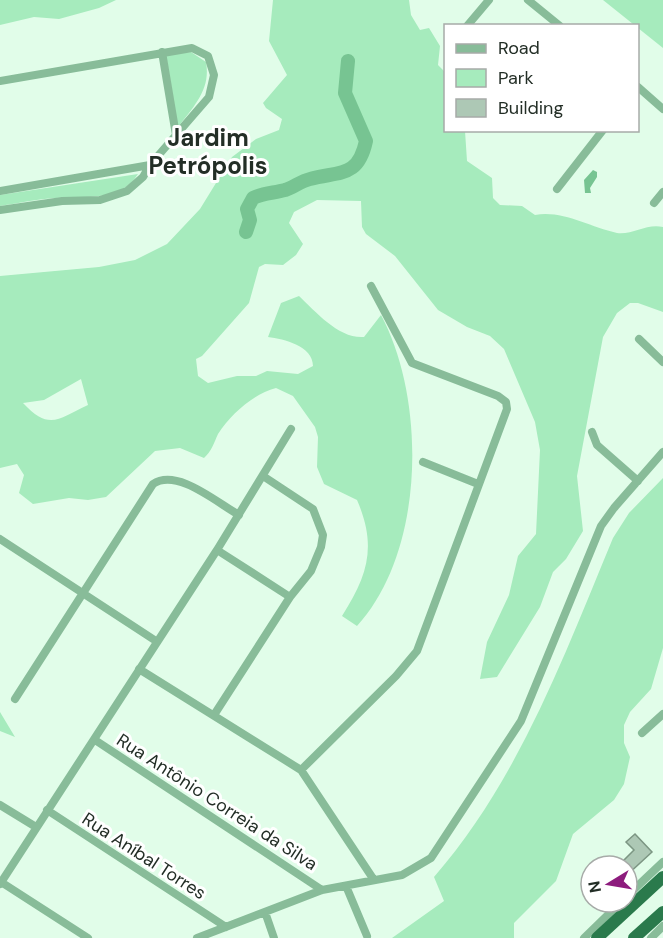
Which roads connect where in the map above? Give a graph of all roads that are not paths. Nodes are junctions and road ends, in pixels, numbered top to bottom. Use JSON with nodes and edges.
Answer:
{"nodes":[{"id":1,"x":489,"y":0,"type":"edge"},
{"id":2,"x":528,"y":0,"type":"edge"},
{"id":3,"x":469,"y":24,"type":"edge"},
{"id":4,"x":558,"y":24,"type":"edge"},
{"id":5,"x":162,"y":52,"type":"junction"},
{"id":6,"x":0,"y":81,"type":"edge"},
{"id":7,"x":639,"y":88,"type":"edge"},
{"id":8,"x":663,"y":109,"type":"edge"},
{"id":9,"x":601,"y":132,"type":"edge"},
{"id":10,"x":176,"y":135,"type":"junction"},
{"id":11,"x":150,"y":165,"type":"junction"},
{"id":12,"x":557,"y":189,"type":"dead end"},
{"id":13,"x":0,"y":191,"type":"edge"},
{"id":14,"x":663,"y":192,"type":"edge"},
{"id":15,"x":654,"y":203,"type":"dead end"},
{"id":16,"x":0,"y":210,"type":"edge"},
{"id":17,"x":371,"y":286,"type":"dead end"},
{"id":18,"x":639,"y":339,"type":"dead end"},
{"id":19,"x":663,"y":362,"type":"edge"},
{"id":20,"x":291,"y":429,"type":"dead end"},
{"id":21,"x":592,"y":432,"type":"dead end"},
{"id":22,"x":663,"y":452,"type":"edge"},
{"id":23,"x":423,"y":462,"type":"dead end"},
{"id":24,"x":263,"y":476,"type":"junction"},
{"id":25,"x":638,"y":481,"type":"junction"},
{"id":26,"x":478,"y":484,"type":"junction"},
{"id":27,"x":239,"y":515,"type":"junction"},
{"id":28,"x":0,"y":539,"type":"edge"},
{"id":29,"x":217,"y":550,"type":"junction"},
{"id":30,"x":83,"y":592,"type":"junction"},
{"id":31,"x":290,"y":597,"type":"junction"},
{"id":32,"x":156,"y":641,"type":"junction"},
{"id":33,"x":139,"y":669,"type":"junction"},
{"id":34,"x":15,"y":699,"type":"dead end"},
{"id":35,"x":663,"y":714,"type":"edge"},
{"id":36,"x":214,"y":715,"type":"junction"},
{"id":37,"x":642,"y":733,"type":"dead end"},
{"id":38,"x":95,"y":740,"type":"junction"},
{"id":39,"x":301,"y":770,"type":"junction"},
{"id":40,"x":0,"y":805,"type":"edge"},
{"id":41,"x":47,"y":810,"type":"junction"},
{"id":42,"x":36,"y":827,"type":"junction"},
{"id":43,"x":663,"y":862,"type":"edge"},
{"id":44,"x":663,"y":878,"type":"edge"},
{"id":45,"x":374,"y":880,"type":"junction"},
{"id":46,"x":0,"y":883,"type":"edge"},
{"id":47,"x":639,"y":885,"type":"edge"},
{"id":48,"x":346,"y":886,"type":"junction"},
{"id":49,"x":322,"y":890,"type":"junction"},
{"id":50,"x":264,"y":912,"type":"junction"},
{"id":51,"x":663,"y":912,"type":"edge"},
{"id":52,"x":609,"y":914,"type":"edge"},
{"id":53,"x":226,"y":927,"type":"junction"},
{"id":54,"x":663,"y":927,"type":"edge"},
{"id":55,"x":367,"y":936,"type":"dead end"},
{"id":56,"x":88,"y":938,"type":"edge"},
{"id":57,"x":197,"y":938,"type":"edge"},
{"id":58,"x":274,"y":938,"type":"edge"},
{"id":59,"x":584,"y":938,"type":"edge"},
{"id":60,"x":597,"y":938,"type":"edge"},
{"id":61,"x":634,"y":938,"type":"edge"},
{"id":62,"x":651,"y":938,"type":"edge"}],
"edges":[{"from":1,"to":3,"type":"street"},
{"from":2,"to":4,"type":"street"},
{"from":5,"to":6,"type":"street"},
{"from":5,"to":10,"type":"street"},
{"from":5,"to":10,"type":"street"},
{"from":7,"to":8,"type":"street"},
{"from":9,"to":12,"type":"street"},
{"from":10,"to":11,"type":"street"},
{"from":11,"to":13,"type":"street"},
{"from":11,"to":16,"type":"street"},
{"from":14,"to":15,"type":"street"},
{"from":17,"to":26,"type":"street"},
{"from":18,"to":19,"type":"street"},
{"from":20,"to":24,"type":"street"},
{"from":21,"to":25,"type":"street"},
{"from":22,"to":25,"type":"street"},
{"from":23,"to":26,"type":"street"},
{"from":24,"to":27,"type":"street"},
{"from":24,"to":31,"type":"street"},
{"from":25,"to":45,"type":"street"},
{"from":26,"to":39,"type":"street"},
{"from":27,"to":29,"type":"street"},
{"from":27,"to":30,"type":"street"},
{"from":28,"to":30,"type":"street"},
{"from":29,"to":31,"type":"street"},
{"from":29,"to":32,"type":"street"},
{"from":30,"to":32,"type":"street"},
{"from":30,"to":34,"type":"street"},
{"from":31,"to":36,"type":"street"},
{"from":32,"to":33,"type":"street"},
{"from":33,"to":36,"type":"street"},
{"from":33,"to":38,"type":"street"},
{"from":35,"to":37,"type":"street"},
{"from":36,"to":39,"type":"street"},
{"from":38,"to":41,"type":"street"},
{"from":38,"to":49,"type":"street","name":"Rua Antônio Correia da Silva"},
{"from":39,"to":45,"type":"street"},
{"from":40,"to":42,"type":"street"},
{"from":41,"to":42,"type":"street"},
{"from":41,"to":53,"type":"street","name":"Rua Aníbal Torres"},
{"from":42,"to":46,"type":"street"},
{"from":43,"to":47,"type":"street"},
{"from":44,"to":60,"type":"highway"},
{"from":45,"to":48,"type":"street"},
{"from":46,"to":56,"type":"street"},
{"from":48,"to":49,"type":"street"},
{"from":48,"to":55,"type":"street"},
{"from":49,"to":50,"type":"street"},
{"from":50,"to":53,"type":"street"},
{"from":50,"to":58,"type":"street"},
{"from":51,"to":61,"type":"highway"},
{"from":52,"to":59,"type":"street"},
{"from":53,"to":57,"type":"street"},
{"from":54,"to":62,"type":"street"}]}
